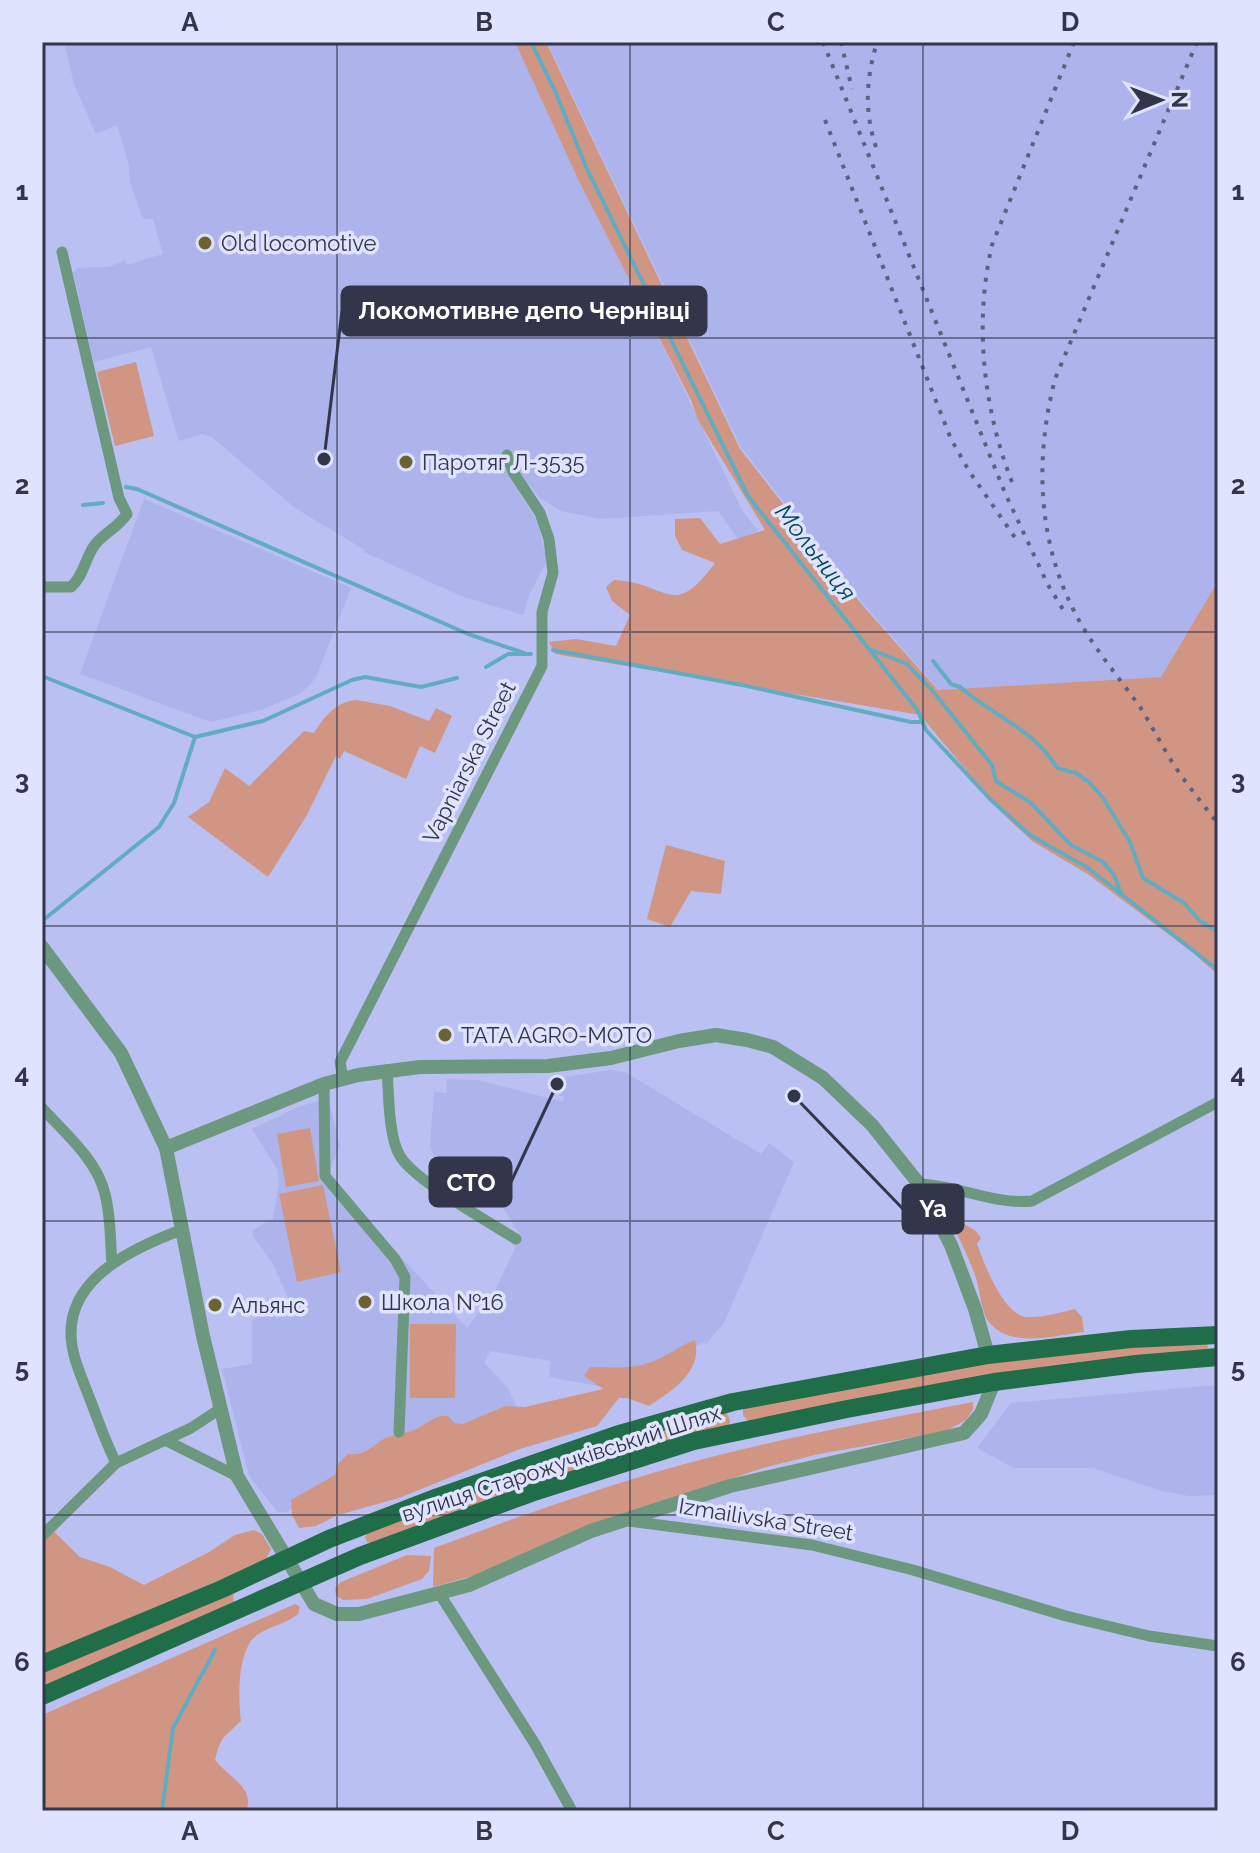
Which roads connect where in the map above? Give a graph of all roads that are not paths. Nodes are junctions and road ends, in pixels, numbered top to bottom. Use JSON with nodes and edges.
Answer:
{"nodes":[{"id":1,"x":62,"y":252,"type":"dead end"},
{"id":2,"x":507,"y":455,"type":"dead end"},
{"id":3,"x":42,"y":587,"type":"edge"},
{"id":4,"x":42,"y":947,"type":"edge"},
{"id":5,"x":387,"y":1070,"type":"junction"},
{"id":6,"x":343,"y":1079,"type":"junction"},
{"id":7,"x":324,"y":1084,"type":"junction"},
{"id":8,"x":1218,"y":1102,"type":"edge"},
{"id":9,"x":42,"y":1108,"type":"edge"},
{"id":10,"x":166,"y":1148,"type":"junction"},
{"id":11,"x":919,"y":1184,"type":"junction"},
{"id":12,"x":181,"y":1230,"type":"junction"},
{"id":13,"x":516,"y":1239,"type":"dead end"},
{"id":14,"x":112,"y":1263,"type":"junction"},
{"id":15,"x":1216,"y":1335,"type":"edge"},
{"id":16,"x":988,"y":1355,"type":"junction"},
{"id":17,"x":1216,"y":1357,"type":"edge"},
{"id":18,"x":994,"y":1382,"type":"junction"},
{"id":19,"x":733,"y":1402,"type":"junction"},
{"id":20,"x":220,"y":1409,"type":"junction"},
{"id":21,"x":740,"y":1430,"type":"junction"},
{"id":22,"x":399,"y":1432,"type":"dead end"},
{"id":23,"x":165,"y":1440,"type":"junction"},
{"id":24,"x":116,"y":1463,"type":"junction"},
{"id":25,"x":237,"y":1476,"type":"junction"},
{"id":26,"x":627,"y":1520,"type":"junction"},
{"id":27,"x":350,"y":1531,"type":"junction"},
{"id":28,"x":42,"y":1536,"type":"edge"},
{"id":29,"x":360,"y":1556,"type":"junction"},
{"id":30,"x":439,"y":1593,"type":"junction"},
{"id":31,"x":1218,"y":1646,"type":"edge"},
{"id":32,"x":42,"y":1664,"type":"edge"},
{"id":33,"x":42,"y":1696,"type":"edge"},
{"id":34,"x":572,"y":1811,"type":"edge"}],
"edges":[{"from":1,"to":3,"type":"street"},
{"from":2,"to":6,"type":"street","name":"Vapniarska Street"},
{"from":4,"to":10,"type":"street"},
{"from":5,"to":6,"type":"street"},
{"from":5,"to":11,"type":"street"},
{"from":5,"to":13,"type":"street"},
{"from":6,"to":7,"type":"street"},
{"from":7,"to":10,"type":"street"},
{"from":7,"to":22,"type":"street"},
{"from":8,"to":11,"type":"street"},
{"from":9,"to":14,"type":"street"},
{"from":10,"to":12,"type":"street"},
{"from":11,"to":16,"type":"street"},
{"from":12,"to":14,"type":"street"},
{"from":12,"to":20,"type":"street"},
{"from":14,"to":24,"type":"street"},
{"from":15,"to":16,"type":"main road","name":"вулиця Старожучківський Шлях"},
{"from":15,"to":17,"type":"main road"},
{"from":16,"to":19,"type":"main road","name":"вулиця Старожучківський Шлях"},
{"from":17,"to":18,"type":"main road","name":"вулиця Старожучківський Шлях"},
{"from":18,"to":21,"type":"main road","name":"вулиця Старожучківський Шлях"},
{"from":18,"to":26,"type":"street"},
{"from":19,"to":21,"type":"main road"},
{"from":19,"to":27,"type":"main road","name":"вулиця Старожучківський Шлях"},
{"from":20,"to":23,"type":"street"},
{"from":20,"to":25,"type":"street"},
{"from":21,"to":29,"type":"main road","name":"вулиця Старожучківський Шлях"},
{"from":23,"to":24,"type":"street"},
{"from":23,"to":25,"type":"street"},
{"from":24,"to":28,"type":"street"},
{"from":25,"to":30,"type":"street","name":"Izmailivska Street"},
{"from":26,"to":30,"type":"street","name":"Izmailivska Street"},
{"from":26,"to":31,"type":"street","name":"Izmailivska Street"},
{"from":27,"to":29,"type":"main road"},
{"from":27,"to":32,"type":"main road","name":"вулиця Старожучківський Шлях"},
{"from":29,"to":33,"type":"main road","name":"вулиця Старожучківський Шлях"},
{"from":30,"to":34,"type":"street"}]}
